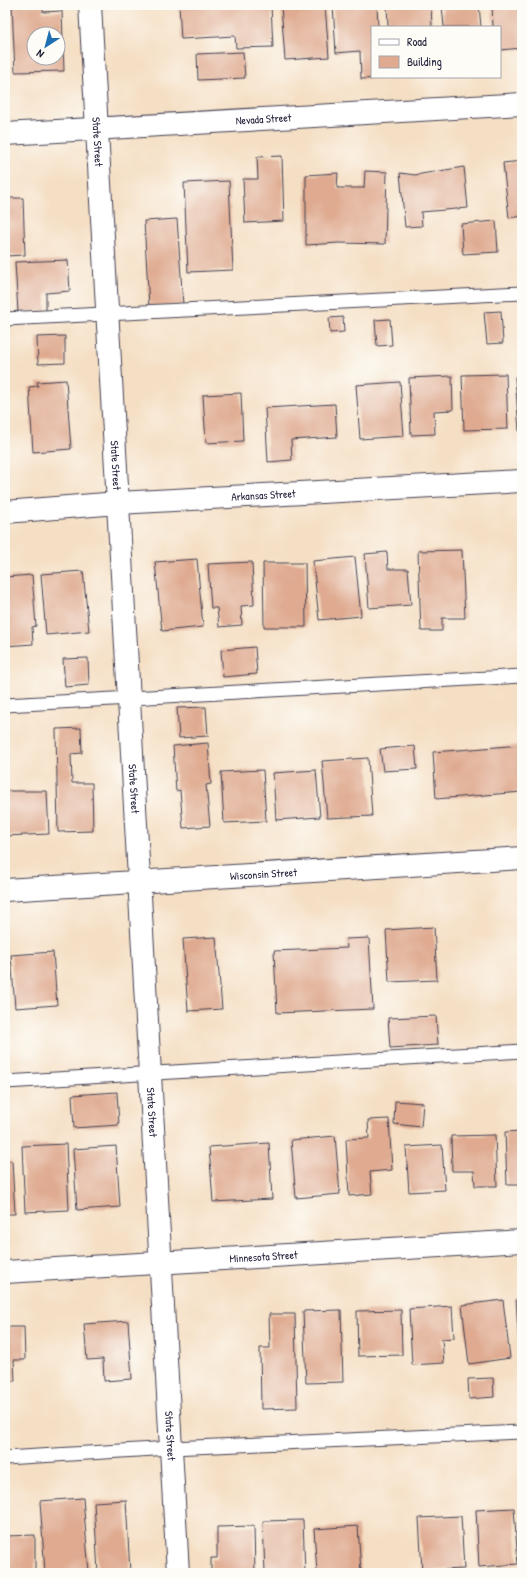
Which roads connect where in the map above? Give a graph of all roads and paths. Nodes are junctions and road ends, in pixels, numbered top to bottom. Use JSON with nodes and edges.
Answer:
{"nodes":[{"id":1,"x":90,"y":5,"type":"edge"},
{"id":2,"x":522,"y":104,"type":"edge"},
{"id":3,"x":97,"y":129,"type":"junction"},
{"id":4,"x":5,"y":134,"type":"edge"},
{"id":5,"x":522,"y":293,"type":"edge"},
{"id":6,"x":107,"y":314,"type":"junction"},
{"id":7,"x":5,"y":320,"type":"edge"},
{"id":8,"x":522,"y":481,"type":"edge"},
{"id":9,"x":118,"y":503,"type":"junction"},
{"id":10,"x":5,"y":512,"type":"edge"},
{"id":11,"x":522,"y":676,"type":"edge"},
{"id":12,"x":129,"y":698,"type":"junction"},
{"id":13,"x":5,"y":705,"type":"edge"},
{"id":14,"x":522,"y":858,"type":"edge"},
{"id":15,"x":139,"y":881,"type":"junction"},
{"id":16,"x":5,"y":890,"type":"edge"},
{"id":17,"x":522,"y":1050,"type":"edge"},
{"id":18,"x":150,"y":1072,"type":"junction"},
{"id":19,"x":5,"y":1082,"type":"edge"},
{"id":20,"x":522,"y":1241,"type":"edge"},
{"id":21,"x":160,"y":1263,"type":"junction"},
{"id":22,"x":5,"y":1272,"type":"edge"},
{"id":23,"x":522,"y":1432,"type":"edge"},
{"id":24,"x":171,"y":1448,"type":"junction"},
{"id":25,"x":5,"y":1458,"type":"edge"},
{"id":26,"x":178,"y":1573,"type":"edge"}],
"edges":[{"from":1,"to":3,"type":"street","name":"State Street"},
{"from":2,"to":3,"type":"street","name":"Nevada Street"},
{"from":3,"to":4,"type":"street","name":"Nevada Street"},
{"from":3,"to":6,"type":"street","name":"State Street"},
{"from":5,"to":6,"type":"lane"},
{"from":6,"to":7,"type":"lane"},
{"from":6,"to":9,"type":"street","name":"State Street"},
{"from":8,"to":9,"type":"street","name":"Arkansas Street"},
{"from":9,"to":10,"type":"street","name":"Arkansas Street"},
{"from":9,"to":12,"type":"street","name":"State Street"},
{"from":11,"to":12,"type":"lane"},
{"from":12,"to":13,"type":"lane"},
{"from":12,"to":15,"type":"street","name":"State Street"},
{"from":14,"to":15,"type":"street","name":"Wisconsin Street"},
{"from":15,"to":16,"type":"street","name":"Wisconsin Street"},
{"from":15,"to":18,"type":"street","name":"State Street"},
{"from":17,"to":18,"type":"lane"},
{"from":18,"to":19,"type":"lane"},
{"from":18,"to":21,"type":"street","name":"State Street"},
{"from":20,"to":21,"type":"street","name":"Minnesota Street"},
{"from":21,"to":22,"type":"street","name":"Minnesota Street"},
{"from":21,"to":24,"type":"street","name":"State Street"},
{"from":23,"to":24,"type":"lane"},
{"from":24,"to":25,"type":"lane"},
{"from":24,"to":26,"type":"street","name":"State Street"}]}
